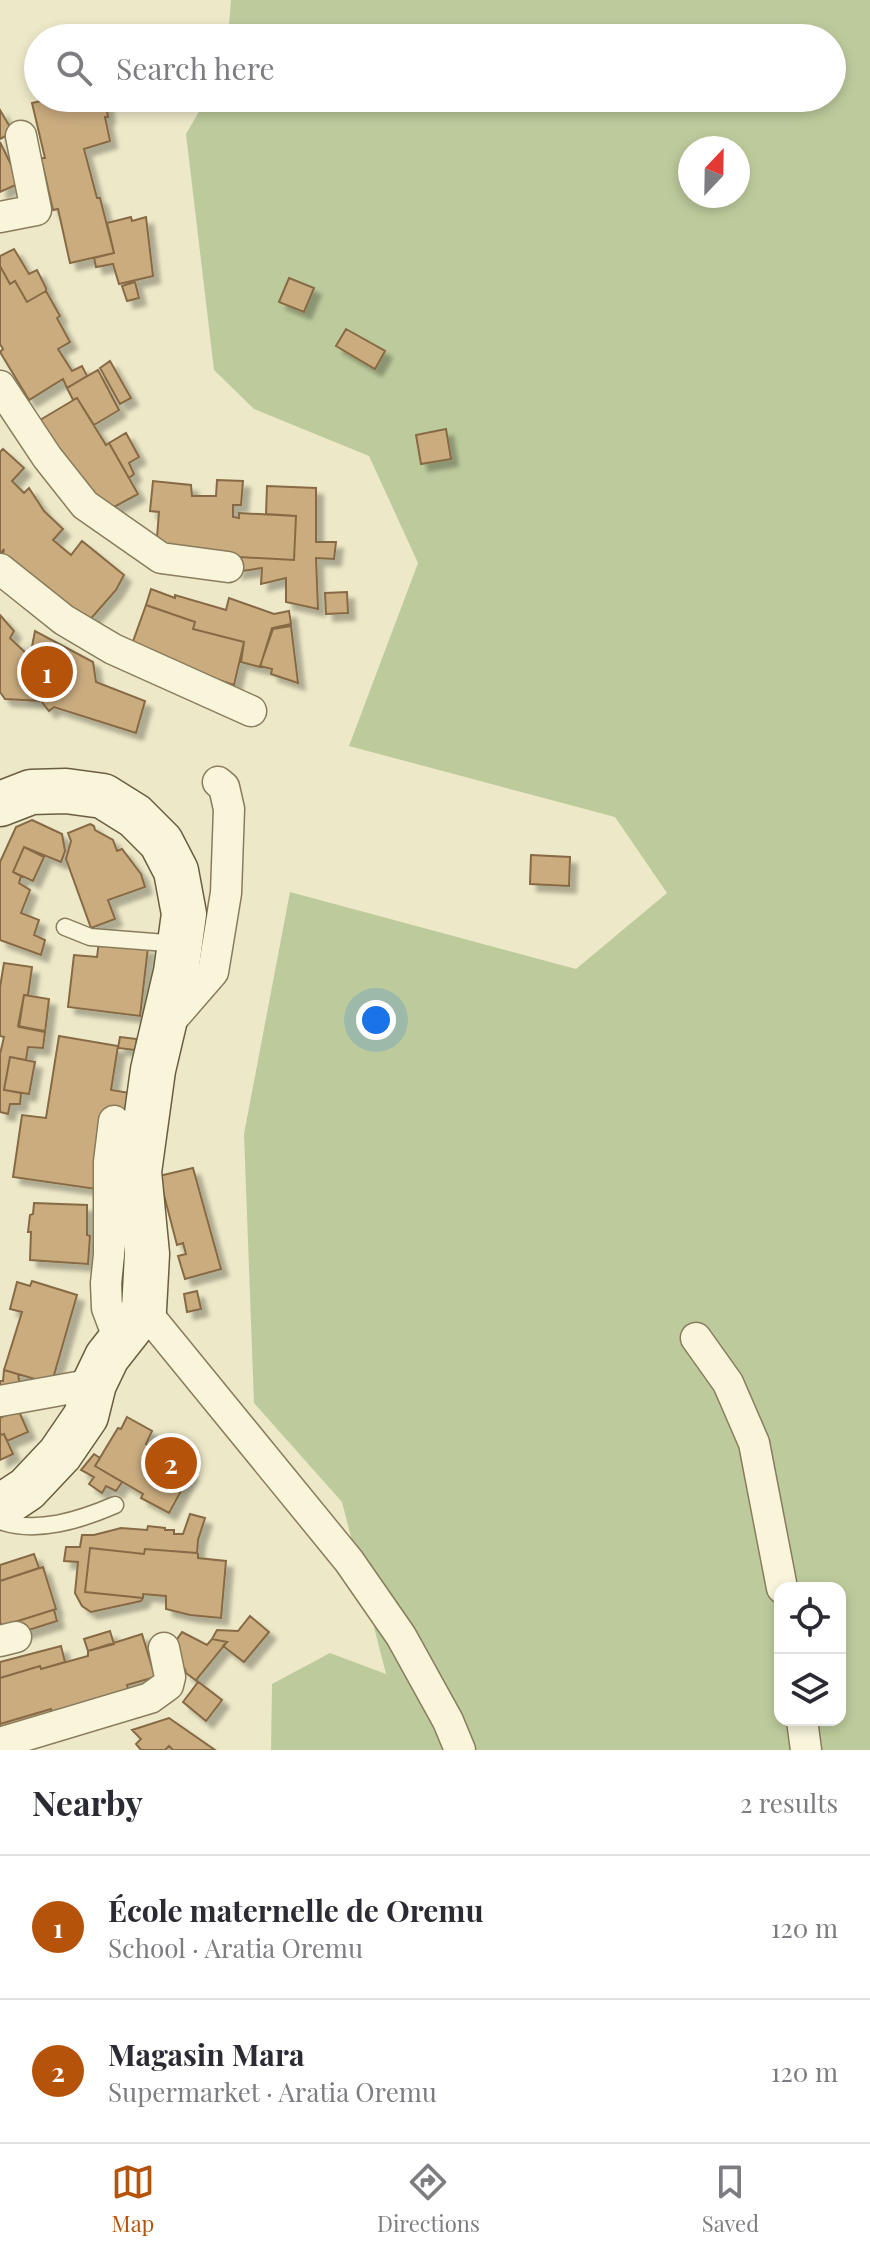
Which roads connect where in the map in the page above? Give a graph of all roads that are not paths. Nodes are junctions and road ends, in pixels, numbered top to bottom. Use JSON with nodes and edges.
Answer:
{"nodes":[{"id":1,"x":21,"y":136,"type":"dead end"},
{"id":2,"x":0,"y":217,"type":"edge"},
{"id":3,"x":0,"y":386,"type":"edge"},
{"id":4,"x":228,"y":567,"type":"dead end"},
{"id":5,"x":0,"y":569,"type":"edge"},
{"id":6,"x":251,"y":711,"type":"dead end"},
{"id":7,"x":218,"y":782,"type":"dead end"},
{"id":8,"x":0,"y":804,"type":"edge"},
{"id":9,"x":65,"y":927,"type":"dead end"},
{"id":10,"x":181,"y":944,"type":"junction"},
{"id":11,"x":161,"y":1033,"type":"junction"},
{"id":12,"x":114,"y":1121,"type":"dead end"},
{"id":13,"x":131,"y":1325,"type":"junction"},
{"id":14,"x":696,"y":1338,"type":"dead end"},
{"id":15,"x":94,"y":1384,"type":"junction"},
{"id":16,"x":0,"y":1401,"type":"edge"},
{"id":17,"x":115,"y":1505,"type":"dead end"},
{"id":18,"x":0,"y":1507,"type":"edge"},
{"id":19,"x":0,"y":1521,"type":"edge"},
{"id":20,"x":781,"y":1582,"type":"edge"},
{"id":21,"x":164,"y":1648,"type":"dead end"},
{"id":22,"x":803,"y":1726,"type":"edge"},
{"id":23,"x":0,"y":1743,"type":"edge"},
{"id":24,"x":460,"y":1750,"type":"edge"},
{"id":25,"x":806,"y":1750,"type":"edge"}],
"edges":[{"from":1,"to":2,"type":"street"},
{"from":3,"to":4,"type":"street"},
{"from":5,"to":6,"type":"street"},
{"from":7,"to":11,"type":"street"},
{"from":8,"to":10,"type":"main road"},
{"from":9,"to":10,"type":"lane"},
{"from":10,"to":11,"type":"main road"},
{"from":11,"to":13,"type":"main road"},
{"from":12,"to":13,"type":"street"},
{"from":13,"to":15,"type":"main road"},
{"from":13,"to":24,"type":"street"},
{"from":14,"to":20,"type":"street"},
{"from":15,"to":16,"type":"street"},
{"from":15,"to":18,"type":"main road"},
{"from":17,"to":19,"type":"lane"},
{"from":21,"to":23,"type":"street"},
{"from":22,"to":25,"type":"street"}]}
